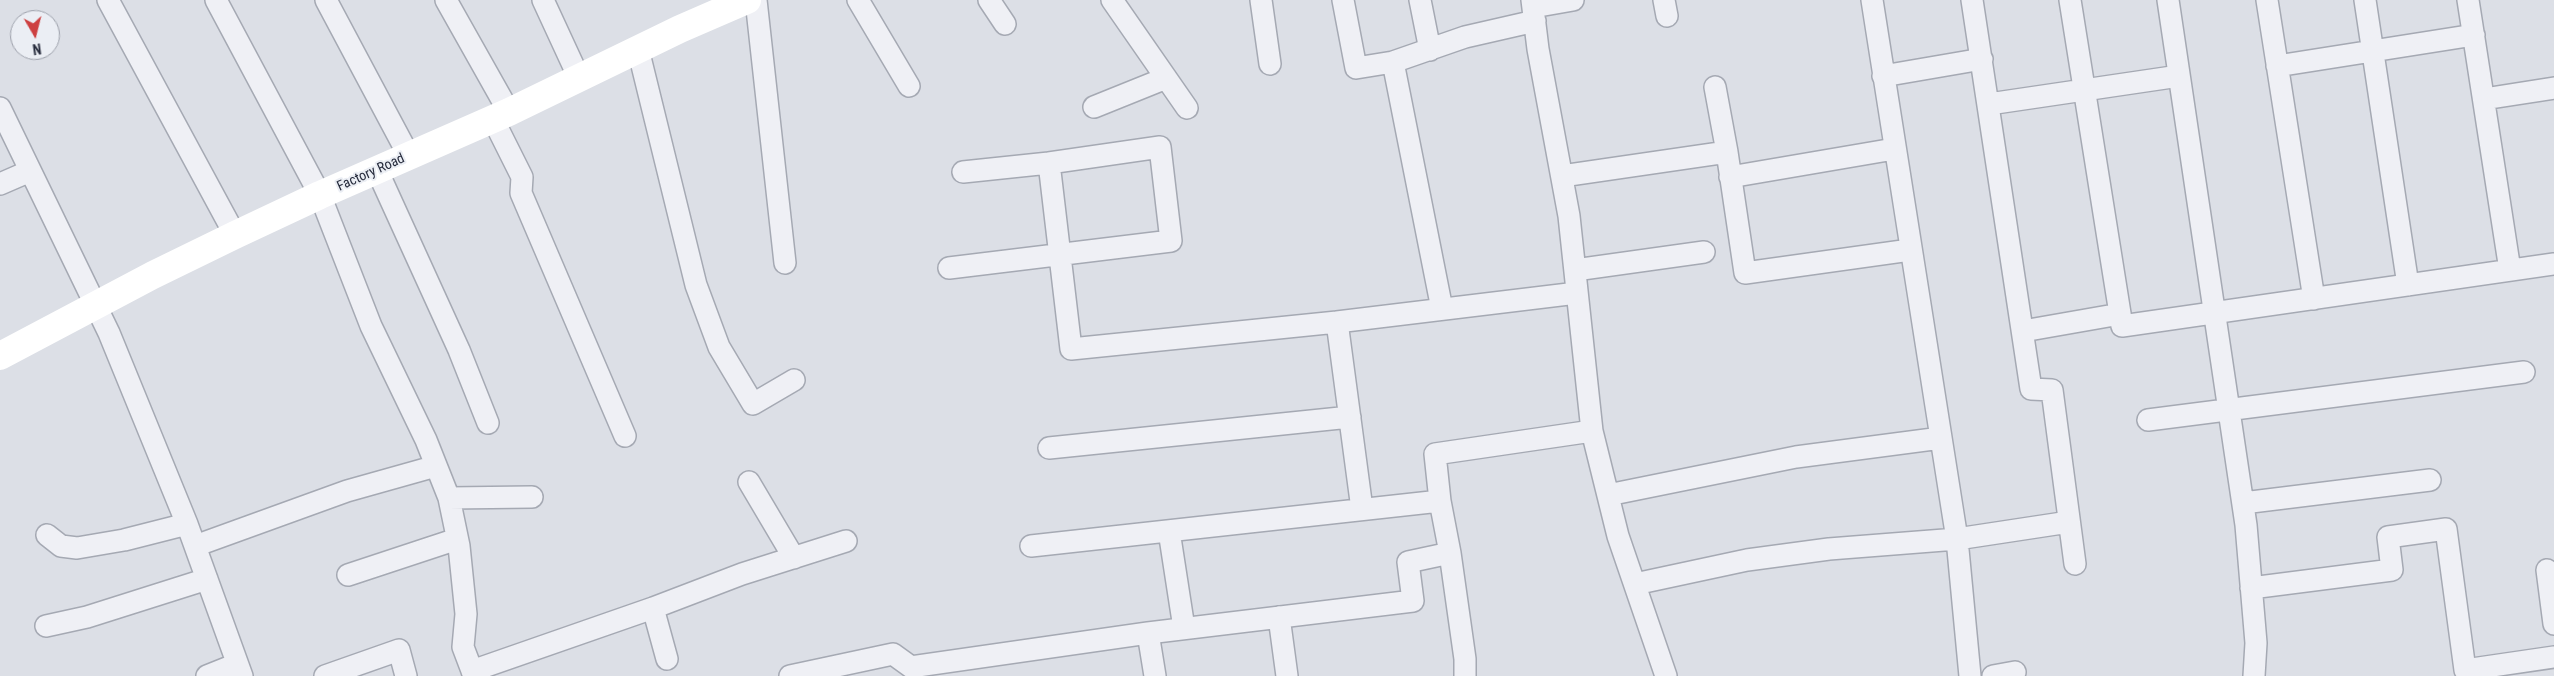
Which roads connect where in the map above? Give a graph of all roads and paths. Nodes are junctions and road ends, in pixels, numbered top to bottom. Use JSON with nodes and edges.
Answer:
{"nodes":[{"id":1,"x":108,"y":0,"type":"edge"},
{"id":2,"x":216,"y":0,"type":"edge"},
{"id":3,"x":326,"y":0,"type":"edge"},
{"id":4,"x":446,"y":0,"type":"edge"},
{"id":5,"x":543,"y":0,"type":"edge"},
{"id":6,"x":747,"y":0,"type":"edge"},
{"id":7,"x":756,"y":0,"type":"edge"},
{"id":8,"x":858,"y":0,"type":"edge"},
{"id":9,"x":989,"y":0,"type":"edge"},
{"id":10,"x":1112,"y":0,"type":"edge"},
{"id":11,"x":1260,"y":0,"type":"edge"},
{"id":12,"x":1343,"y":0,"type":"edge"},
{"id":13,"x":1420,"y":0,"type":"edge"},
{"id":14,"x":1573,"y":0,"type":"edge"},
{"id":15,"x":1872,"y":0,"type":"edge"},
{"id":16,"x":1972,"y":0,"type":"edge"},
{"id":17,"x":2070,"y":0,"type":"edge"},
{"id":18,"x":2168,"y":0,"type":"edge"},
{"id":19,"x":2267,"y":0,"type":"edge"},
{"id":20,"x":2365,"y":0,"type":"edge"},
{"id":21,"x":2468,"y":0,"type":"edge"},
{"id":22,"x":1533,"y":9,"type":"edge"},
{"id":23,"x":1006,"y":24,"type":"dead end"},
{"id":24,"x":2474,"y":35,"type":"junction"},
{"id":25,"x":638,"y":50,"type":"junction"},
{"id":26,"x":1430,"y":50,"type":"junction"},
{"id":27,"x":2373,"y":50,"type":"junction"},
{"id":28,"x":1982,"y":59,"type":"junction"},
{"id":29,"x":1394,"y":62,"type":"junction"},
{"id":30,"x":1270,"y":64,"type":"dead end"},
{"id":31,"x":2277,"y":66,"type":"junction"},
{"id":32,"x":1883,"y":76,"type":"junction"},
{"id":33,"x":2179,"y":76,"type":"junction"},
{"id":34,"x":579,"y":78,"type":"junction"},
{"id":35,"x":1166,"y":78,"type":"junction"},
{"id":36,"x":909,"y":86,"type":"dead end"},
{"id":37,"x":1715,"y":87,"type":"dead end"},
{"id":38,"x":2554,"y":88,"type":"edge"},
{"id":39,"x":2083,"y":90,"type":"junction"},
{"id":40,"x":2484,"y":99,"type":"junction"},
{"id":41,"x":1989,"y":104,"type":"junction"},
{"id":42,"x":1094,"y":107,"type":"dead end"},
{"id":43,"x":0,"y":108,"type":"edge"},
{"id":44,"x":1187,"y":108,"type":"dead end"},
{"id":45,"x":501,"y":116,"type":"junction"},
{"id":46,"x":1894,"y":149,"type":"junction"},
{"id":47,"x":1727,"y":152,"type":"junction"},
{"id":48,"x":409,"y":156,"type":"junction"},
{"id":49,"x":1048,"y":163,"type":"junction"},
{"id":50,"x":377,"y":170,"type":"junction"},
{"id":51,"x":30,"y":172,"type":"junction"},
{"id":52,"x":963,"y":172,"type":"dead end"},
{"id":53,"x":1562,"y":176,"type":"junction"},
{"id":54,"x":1730,"y":177,"type":"junction"},
{"id":55,"x":0,"y":184,"type":"edge"},
{"id":56,"x":320,"y":195,"type":"junction"},
{"id":57,"x":236,"y":235,"type":"junction"},
{"id":58,"x":1910,"y":250,"type":"junction"},
{"id":59,"x":1704,"y":252,"type":"dead end"},
{"id":60,"x":1059,"y":254,"type":"junction"},
{"id":61,"x":785,"y":263,"type":"dead end"},
{"id":62,"x":2554,"y":264,"type":"edge"},
{"id":63,"x":949,"y":268,"type":"dead end"},
{"id":64,"x":1575,"y":270,"type":"junction"},
{"id":65,"x":2510,"y":270,"type":"junction"},
{"id":66,"x":2408,"y":285,"type":"junction"},
{"id":67,"x":1577,"y":293,"type":"junction"},
{"id":68,"x":2314,"y":299,"type":"junction"},
{"id":69,"x":95,"y":306,"type":"junction"},
{"id":70,"x":1442,"y":309,"type":"junction"},
{"id":71,"x":2120,"y":314,"type":"junction"},
{"id":72,"x":2214,"y":314,"type":"junction"},
{"id":73,"x":1337,"y":322,"type":"junction"},
{"id":74,"x":2023,"y":331,"type":"junction"},
{"id":75,"x":0,"y":356,"type":"edge"},
{"id":76,"x":2524,"y":372,"type":"dead end"},
{"id":77,"x":794,"y":380,"type":"dead end"},
{"id":78,"x":2228,"y":409,"type":"junction"},
{"id":79,"x":1350,"y":417,"type":"junction"},
{"id":80,"x":2148,"y":420,"type":"dead end"},
{"id":81,"x":488,"y":423,"type":"dead end"},
{"id":82,"x":1592,"y":431,"type":"junction"},
{"id":83,"x":625,"y":436,"type":"dead end"},
{"id":84,"x":1941,"y":438,"type":"junction"},
{"id":85,"x":1049,"y":448,"type":"dead end"},
{"id":86,"x":436,"y":466,"type":"junction"},
{"id":87,"x":2430,"y":480,"type":"dead end"},
{"id":88,"x":749,"y":482,"type":"dead end"},
{"id":89,"x":1608,"y":495,"type":"junction"},
{"id":90,"x":532,"y":497,"type":"dead end"},
{"id":91,"x":449,"y":498,"type":"junction"},
{"id":92,"x":1440,"y":501,"type":"junction"},
{"id":93,"x":2242,"y":503,"type":"junction"},
{"id":94,"x":1362,"y":509,"type":"junction"},
{"id":95,"x":2069,"y":522,"type":"junction"},
{"id":96,"x":186,"y":524,"type":"junction"},
{"id":97,"x":1169,"y":531,"type":"junction"},
{"id":98,"x":47,"y":536,"type":"dead end"},
{"id":99,"x":457,"y":539,"type":"junction"},
{"id":100,"x":1957,"y":539,"type":"junction"},
{"id":101,"x":846,"y":541,"type":"dead end"},
{"id":102,"x":195,"y":546,"type":"junction"},
{"id":103,"x":1031,"y":546,"type":"dead end"},
{"id":104,"x":1450,"y":553,"type":"junction"},
{"id":105,"x":794,"y":558,"type":"junction"},
{"id":106,"x":2075,"y":564,"type":"dead end"},
{"id":107,"x":2547,"y":570,"type":"dead end"},
{"id":108,"x":348,"y":575,"type":"dead end"},
{"id":109,"x":207,"y":579,"type":"junction"},
{"id":110,"x":1635,"y":584,"type":"junction"},
{"id":111,"x":2252,"y":588,"type":"junction"},
{"id":112,"x":653,"y":608,"type":"junction"},
{"id":113,"x":1280,"y":617,"type":"junction"},
{"id":114,"x":2554,"y":624,"type":"edge"},
{"id":115,"x":46,"y":626,"type":"dead end"},
{"id":116,"x":1184,"y":628,"type":"junction"},
{"id":117,"x":1148,"y":633,"type":"junction"},
{"id":118,"x":2554,"y":657,"type":"edge"},
{"id":119,"x":667,"y":659,"type":"dead end"},
{"id":120,"x":240,"y":670,"type":"edge"},
{"id":121,"x":2015,"y":672,"type":"dead end"},
{"id":122,"x":473,"y":674,"type":"edge"},
{"id":123,"x":795,"y":675,"type":"edge"},
{"id":124,"x":207,"y":676,"type":"edge"},
{"id":125,"x":325,"y":676,"type":"edge"},
{"id":126,"x":406,"y":676,"type":"edge"},
{"id":127,"x":1154,"y":676,"type":"edge"},
{"id":128,"x":1287,"y":676,"type":"edge"},
{"id":129,"x":1465,"y":676,"type":"edge"},
{"id":130,"x":1666,"y":676,"type":"edge"},
{"id":131,"x":1970,"y":676,"type":"edge"},
{"id":132,"x":1993,"y":676,"type":"edge"},
{"id":133,"x":2254,"y":676,"type":"edge"}],
"edges":[{"from":1,"to":57,"type":"street"},
{"from":2,"to":56,"type":"street"},
{"from":3,"to":48,"type":"street"},
{"from":4,"to":45,"type":"street"},
{"from":5,"to":34,"type":"street"},
{"from":6,"to":25,"type":"main road","name":"Factory Road"},
{"from":7,"to":61,"type":"street"},
{"from":8,"to":36,"type":"street"},
{"from":9,"to":23,"type":"street"},
{"from":10,"to":35,"type":"street"},
{"from":11,"to":30,"type":"street"},
{"from":12,"to":29,"type":"street"},
{"from":13,"to":26,"type":"street"},
{"from":14,"to":22,"type":"street"},
{"from":15,"to":32,"type":"street"},
{"from":16,"to":28,"type":"street"},
{"from":17,"to":39,"type":"street"},
{"from":18,"to":33,"type":"street"},
{"from":19,"to":31,"type":"street"},
{"from":20,"to":27,"type":"street"},
{"from":21,"to":24,"type":"street"},
{"from":22,"to":26,"type":"street"},
{"from":22,"to":53,"type":"street"},
{"from":24,"to":27,"type":"street"},
{"from":24,"to":40,"type":"street"},
{"from":25,"to":34,"type":"main road","name":"Factory Road"},
{"from":25,"to":77,"type":"street"},
{"from":26,"to":29,"type":"street"},
{"from":27,"to":31,"type":"street"},
{"from":27,"to":66,"type":"street"},
{"from":28,"to":32,"type":"street"},
{"from":28,"to":41,"type":"street"},
{"from":29,"to":70,"type":"street"},
{"from":31,"to":68,"type":"street"},
{"from":32,"to":46,"type":"street"},
{"from":33,"to":39,"type":"street"},
{"from":33,"to":72,"type":"street"},
{"from":34,"to":45,"type":"main road","name":"Factory Road"},
{"from":35,"to":42,"type":"street"},
{"from":35,"to":44,"type":"street"},
{"from":37,"to":47,"type":"street"},
{"from":38,"to":40,"type":"street"},
{"from":39,"to":41,"type":"street"},
{"from":39,"to":71,"type":"street"},
{"from":40,"to":65,"type":"street"},
{"from":41,"to":74,"type":"street"},
{"from":43,"to":51,"type":"street"},
{"from":45,"to":48,"type":"main road","name":"Factory Road"},
{"from":45,"to":83,"type":"street"},
{"from":46,"to":54,"type":"street"},
{"from":46,"to":58,"type":"street"},
{"from":47,"to":53,"type":"street"},
{"from":47,"to":54,"type":"street"},
{"from":48,"to":50,"type":"main road","name":"Factory Road"},
{"from":49,"to":52,"type":"street"},
{"from":49,"to":60,"type":"street"},
{"from":49,"to":60,"type":"street"},
{"from":50,"to":56,"type":"main road","name":"Factory Road"},
{"from":50,"to":81,"type":"street"},
{"from":51,"to":55,"type":"street"},
{"from":51,"to":69,"type":"street"},
{"from":53,"to":64,"type":"street"},
{"from":54,"to":58,"type":"street"},
{"from":56,"to":57,"type":"main road","name":"Factory Road"},
{"from":56,"to":86,"type":"street"},
{"from":57,"to":69,"type":"main road","name":"Factory Road"},
{"from":58,"to":84,"type":"street"},
{"from":59,"to":64,"type":"street"},
{"from":60,"to":63,"type":"street"},
{"from":60,"to":73,"type":"street"},
{"from":62,"to":65,"type":"street"},
{"from":64,"to":67,"type":"street"},
{"from":65,"to":66,"type":"street"},
{"from":66,"to":68,"type":"street"},
{"from":67,"to":70,"type":"street"},
{"from":67,"to":82,"type":"street"},
{"from":68,"to":72,"type":"street"},
{"from":69,"to":75,"type":"main road","name":"Factory Road"},
{"from":69,"to":96,"type":"street"},
{"from":70,"to":73,"type":"street"},
{"from":71,"to":72,"type":"street"},
{"from":71,"to":74,"type":"street"},
{"from":72,"to":78,"type":"street"},
{"from":73,"to":79,"type":"street"},
{"from":74,"to":95,"type":"street"},
{"from":76,"to":78,"type":"street"},
{"from":78,"to":80,"type":"street"},
{"from":78,"to":93,"type":"street"},
{"from":79,"to":85,"type":"street"},
{"from":79,"to":94,"type":"street"},
{"from":82,"to":89,"type":"street"},
{"from":82,"to":92,"type":"street"},
{"from":84,"to":89,"type":"street"},
{"from":84,"to":100,"type":"street"},
{"from":86,"to":91,"type":"street"},
{"from":86,"to":102,"type":"street"},
{"from":87,"to":93,"type":"street"},
{"from":88,"to":105,"type":"street"},
{"from":89,"to":110,"type":"street"},
{"from":90,"to":91,"type":"street"},
{"from":91,"to":99,"type":"street"},
{"from":92,"to":94,"type":"street"},
{"from":92,"to":104,"type":"street"},
{"from":93,"to":111,"type":"street"},
{"from":94,"to":97,"type":"street"},
{"from":95,"to":100,"type":"street"},
{"from":95,"to":106,"type":"street"},
{"from":96,"to":98,"type":"street"},
{"from":96,"to":102,"type":"street"},
{"from":97,"to":103,"type":"street"},
{"from":97,"to":116,"type":"street"},
{"from":99,"to":108,"type":"street"},
{"from":99,"to":122,"type":"street"},
{"from":100,"to":110,"type":"street"},
{"from":100,"to":131,"type":"street"},
{"from":101,"to":105,"type":"street"},
{"from":102,"to":109,"type":"street"},
{"from":104,"to":113,"type":"street"},
{"from":104,"to":129,"type":"street"},
{"from":105,"to":112,"type":"street"},
{"from":107,"to":114,"type":"street"},
{"from":109,"to":115,"type":"street"},
{"from":109,"to":120,"type":"street"},
{"from":110,"to":130,"type":"street"},
{"from":111,"to":118,"type":"street"},
{"from":111,"to":133,"type":"street"},
{"from":112,"to":119,"type":"street"},
{"from":112,"to":122,"type":"street"},
{"from":113,"to":116,"type":"street"},
{"from":113,"to":128,"type":"street"},
{"from":116,"to":117,"type":"street"},
{"from":117,"to":123,"type":"street"},
{"from":117,"to":127,"type":"street"},
{"from":120,"to":124,"type":"street"},
{"from":121,"to":132,"type":"street"},
{"from":125,"to":126,"type":"street"}]}
